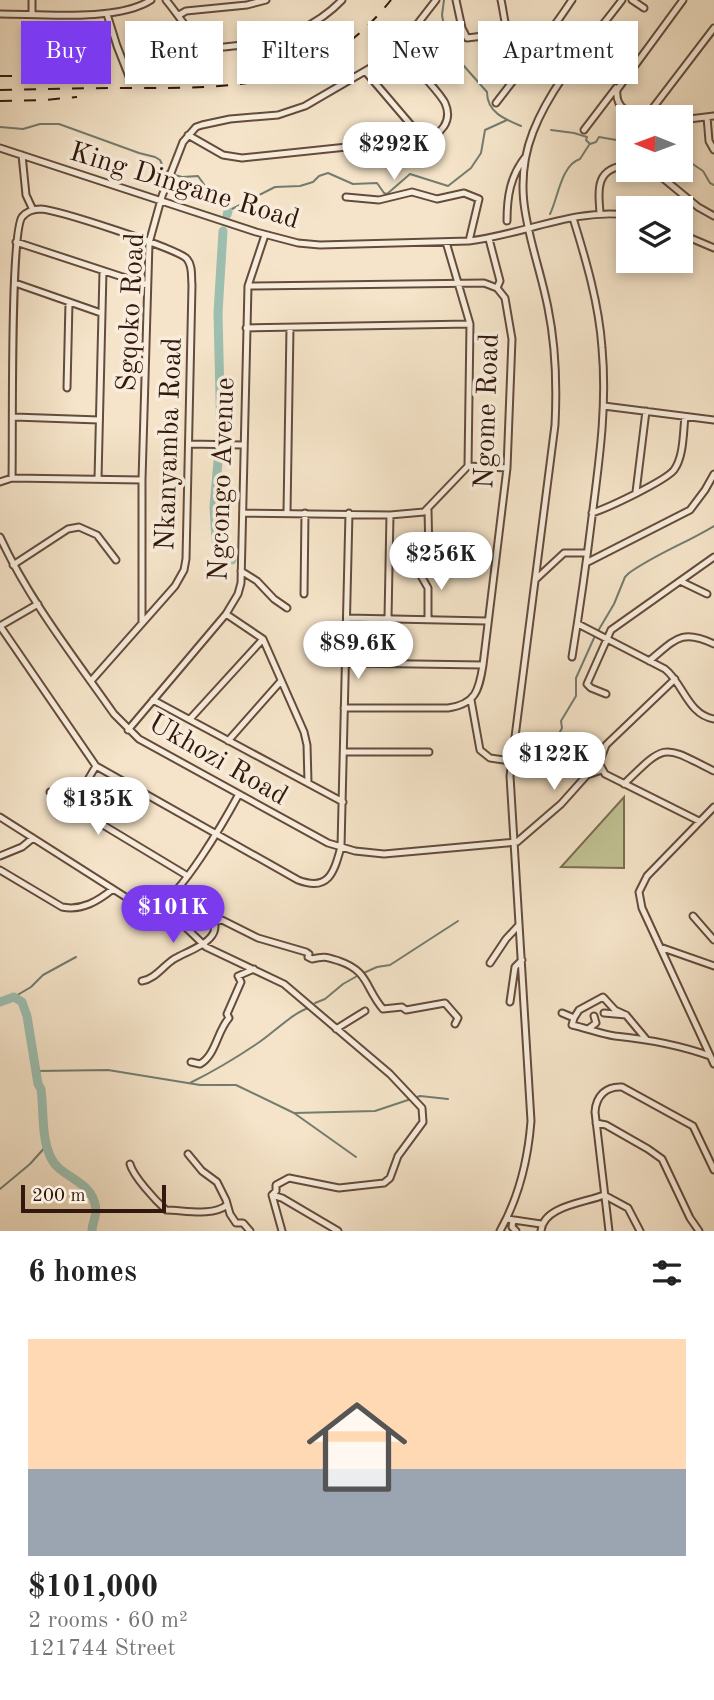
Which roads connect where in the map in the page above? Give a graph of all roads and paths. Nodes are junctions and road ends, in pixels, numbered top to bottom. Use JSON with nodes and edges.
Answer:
{"nodes":[{"id":1,"x":32,"y":0,"type":"edge"},
{"id":2,"x":151,"y":0,"type":"edge"},
{"id":3,"x":166,"y":0,"type":"edge"},
{"id":4,"x":266,"y":0,"type":"edge"},
{"id":5,"x":342,"y":0,"type":"edge"},
{"id":6,"x":436,"y":0,"type":"edge"},
{"id":7,"x":456,"y":0,"type":"edge"},
{"id":8,"x":501,"y":0,"type":"edge"},
{"id":9,"x":572,"y":0,"type":"edge"},
{"id":10,"x":622,"y":0,"type":"edge"},
{"id":11,"x":632,"y":0,"type":"edge"},
{"id":12,"x":683,"y":0,"type":"edge"},
{"id":13,"x":644,"y":8,"type":"dead end"},
{"id":14,"x":0,"y":14,"type":"edge"},
{"id":15,"x":32,"y":14,"type":"junction"},
{"id":16,"x":107,"y":14,"type":"junction"},
{"id":17,"x":179,"y":15,"type":"junction"},
{"id":18,"x":420,"y":21,"type":"edge"},
{"id":19,"x":505,"y":21,"type":"edge"},
{"id":20,"x":556,"y":21,"type":"edge"},
{"id":21,"x":714,"y":28,"type":"edge"},
{"id":22,"x":478,"y":37,"type":"edge"},
{"id":23,"x":638,"y":59,"type":"edge"},
{"id":24,"x":125,"y":66,"type":"edge"},
{"id":25,"x":368,"y":69,"type":"edge"},
{"id":26,"x":365,"y":71,"type":"junction"},
{"id":27,"x":428,"y":84,"type":"edge"},
{"id":28,"x":511,"y":84,"type":"edge"},
{"id":29,"x":619,"y":84,"type":"edge"},
{"id":30,"x":620,"y":84,"type":"edge"},
{"id":31,"x":496,"y":103,"type":"dead end"},
{"id":32,"x":620,"y":105,"type":"edge"},
{"id":33,"x":654,"y":105,"type":"edge"},
{"id":34,"x":714,"y":116,"type":"edge"},
{"id":35,"x":707,"y":117,"type":"junction"},
{"id":36,"x":693,"y":119,"type":"edge"},
{"id":37,"x":584,"y":130,"type":"dead end"},
{"id":38,"x":188,"y":135,"type":"junction"},
{"id":39,"x":423,"y":139,"type":"junction"},
{"id":40,"x":0,"y":148,"type":"edge"},
{"id":41,"x":714,"y":149,"type":"edge"},
{"id":42,"x":528,"y":153,"type":"junction"},
{"id":43,"x":22,"y":155,"type":"junction"},
{"id":44,"x":616,"y":167,"type":"edge"},
{"id":45,"x":668,"y":182,"type":"edge"},
{"id":46,"x":346,"y":197,"type":"dead end"},
{"id":47,"x":160,"y":201,"type":"junction"},
{"id":48,"x":33,"y":210,"type":"junction"},
{"id":49,"x":600,"y":213,"type":"junction"},
{"id":50,"x":616,"y":214,"type":"edge"},
{"id":51,"x":714,"y":216,"type":"edge"},
{"id":52,"x":573,"y":218,"type":"junction"},
{"id":53,"x":507,"y":222,"type":"dead end"},
{"id":54,"x":527,"y":230,"type":"junction"},
{"id":55,"x":265,"y":236,"type":"junction"},
{"id":56,"x":489,"y":239,"type":"junction"},
{"id":57,"x":693,"y":239,"type":"edge"},
{"id":58,"x":468,"y":241,"type":"junction"},
{"id":59,"x":16,"y":242,"type":"junction"},
{"id":60,"x":446,"y":242,"type":"junction"},
{"id":61,"x":149,"y":243,"type":"junction"},
{"id":62,"x":714,"y":248,"type":"edge"},
{"id":63,"x":103,"y":271,"type":"junction"},
{"id":64,"x":15,"y":283,"type":"junction"},
{"id":65,"x":459,"y":284,"type":"junction"},
{"id":66,"x":147,"y":285,"type":"junction"},
{"id":67,"x":248,"y":286,"type":"junction"},
{"id":68,"x":497,"y":288,"type":"junction"},
{"id":69,"x":69,"y":302,"type":"junction"},
{"id":70,"x":101,"y":313,"type":"junction"},
{"id":71,"x":470,"y":324,"type":"junction"},
{"id":72,"x":246,"y":328,"type":"junction"},
{"id":73,"x":290,"y":328,"type":"junction"},
{"id":74,"x":67,"y":388,"type":"dead end"},
{"id":75,"x":604,"y":406,"type":"junction"},
{"id":76,"x":646,"y":411,"type":"junction"},
{"id":77,"x":14,"y":417,"type":"junction"},
{"id":78,"x":685,"y":417,"type":"junction"},
{"id":79,"x":99,"y":420,"type":"junction"},
{"id":80,"x":714,"y":420,"type":"edge"},
{"id":81,"x":189,"y":444,"type":"junction"},
{"id":82,"x":243,"y":445,"type":"junction"},
{"id":83,"x":468,"y":466,"type":"junction"},
{"id":84,"x":507,"y":468,"type":"junction"},
{"id":85,"x":714,"y":474,"type":"edge"},
{"id":86,"x":12,"y":478,"type":"junction"},
{"id":87,"x":98,"y":480,"type":"junction"},
{"id":88,"x":142,"y":480,"type":"junction"},
{"id":89,"x":0,"y":482,"type":"edge"},
{"id":90,"x":636,"y":492,"type":"junction"},
{"id":91,"x":428,"y":510,"type":"junction"},
{"id":92,"x":287,"y":512,"type":"junction"},
{"id":93,"x":243,"y":513,"type":"junction"},
{"id":94,"x":305,"y":513,"type":"junction"},
{"id":95,"x":349,"y":513,"type":"junction"},
{"id":96,"x":592,"y":513,"type":"junction"},
{"id":97,"x":390,"y":515,"type":"junction"},
{"id":98,"x":0,"y":537,"type":"edge"},
{"id":99,"x":587,"y":552,"type":"junction"},
{"id":100,"x":429,"y":555,"type":"dead end"},
{"id":101,"x":714,"y":557,"type":"edge"},
{"id":102,"x":116,"y":560,"type":"dead end"},
{"id":103,"x":586,"y":563,"type":"junction"},
{"id":104,"x":13,"y":565,"type":"junction"},
{"id":105,"x":241,"y":571,"type":"junction"},
{"id":106,"x":420,"y":574,"type":"dead end"},
{"id":107,"x":535,"y":580,"type":"junction"},
{"id":108,"x":680,"y":581,"type":"junction"},
{"id":109,"x":304,"y":594,"type":"dead end"},
{"id":110,"x":707,"y":594,"type":"dead end"},
{"id":111,"x":38,"y":604,"type":"junction"},
{"id":112,"x":287,"y":608,"type":"dead end"},
{"id":113,"x":226,"y":614,"type":"junction"},
{"id":114,"x":347,"y":618,"type":"junction"},
{"id":115,"x":388,"y":618,"type":"junction"},
{"id":116,"x":428,"y":619,"type":"junction"},
{"id":117,"x":487,"y":621,"type":"junction"},
{"id":118,"x":142,"y":623,"type":"junction"},
{"id":119,"x":578,"y":624,"type":"junction"},
{"id":120,"x":0,"y":626,"type":"edge"},
{"id":121,"x":263,"y":639,"type":"junction"},
{"id":122,"x":606,"y":640,"type":"junction"},
{"id":123,"x":714,"y":644,"type":"edge"},
{"id":124,"x":572,"y":657,"type":"dead end"},
{"id":125,"x":649,"y":660,"type":"junction"},
{"id":126,"x":346,"y":663,"type":"junction"},
{"id":127,"x":482,"y":665,"type":"junction"},
{"id":128,"x":675,"y":679,"type":"junction"},
{"id":129,"x":92,"y":681,"type":"junction"},
{"id":130,"x":281,"y":681,"type":"junction"},
{"id":131,"x":606,"y":694,"type":"dead end"},
{"id":132,"x":153,"y":700,"type":"junction"},
{"id":133,"x":471,"y":700,"type":"junction"},
{"id":134,"x":344,"y":708,"type":"junction"},
{"id":135,"x":190,"y":719,"type":"junction"},
{"id":136,"x":714,"y":719,"type":"edge"},
{"id":137,"x":128,"y":730,"type":"junction"},
{"id":138,"x":228,"y":741,"type":"junction"},
{"id":139,"x":344,"y":752,"type":"junction"},
{"id":140,"x":429,"y":752,"type":"dead end"},
{"id":141,"x":511,"y":761,"type":"junction"},
{"id":142,"x":96,"y":766,"type":"junction"},
{"id":143,"x":602,"y":770,"type":"junction"},
{"id":144,"x":714,"y":771,"type":"edge"},
{"id":145,"x":308,"y":782,"type":"junction"},
{"id":146,"x":624,"y":784,"type":"junction"},
{"id":147,"x":50,"y":792,"type":"dead end"},
{"id":148,"x":239,"y":794,"type":"junction"},
{"id":149,"x":81,"y":796,"type":"junction"},
{"id":150,"x":343,"y":802,"type":"junction"},
{"id":151,"x":714,"y":807,"type":"edge"},
{"id":152,"x":0,"y":817,"type":"edge"},
{"id":153,"x":699,"y":821,"type":"junction"},
{"id":154,"x":217,"y":834,"type":"junction"},
{"id":155,"x":33,"y":838,"type":"junction"},
{"id":156,"x":513,"y":843,"type":"junction"},
{"id":157,"x":341,"y":848,"type":"junction"},
{"id":158,"x":0,"y":856,"type":"edge"},
{"id":159,"x":0,"y":870,"type":"edge"},
{"id":160,"x":186,"y":875,"type":"junction"},
{"id":161,"x":113,"y":889,"type":"junction"},
{"id":162,"x":159,"y":905,"type":"junction"},
{"id":163,"x":204,"y":905,"type":"dead end"},
{"id":164,"x":693,"y":916,"type":"dead end"},
{"id":165,"x":214,"y":922,"type":"junction"},
{"id":166,"x":519,"y":925,"type":"junction"},
{"id":167,"x":714,"y":940,"type":"edge"},
{"id":168,"x":203,"y":945,"type":"junction"},
{"id":169,"x":660,"y":947,"type":"junction"},
{"id":170,"x":522,"y":960,"type":"junction"},
{"id":171,"x":490,"y":962,"type":"dead end"},
{"id":172,"x":714,"y":966,"type":"edge"},
{"id":173,"x":254,"y":969,"type":"junction"},
{"id":174,"x":142,"y":981,"type":"dead end"},
{"id":175,"x":510,"y":1002,"type":"dead end"},
{"id":176,"x":365,"y":1011,"type":"dead end"},
{"id":177,"x":562,"y":1013,"type":"dead end"},
{"id":178,"x":604,"y":1013,"type":"dead end"},
{"id":179,"x":626,"y":1015,"type":"junction"},
{"id":180,"x":594,"y":1016,"type":"dead end"},
{"id":181,"x":574,"y":1018,"type":"junction"},
{"id":182,"x":455,"y":1024,"type":"dead end"},
{"id":183,"x":336,"y":1028,"type":"junction"},
{"id":184,"x":588,"y":1029,"type":"junction"},
{"id":185,"x":647,"y":1040,"type":"junction"},
{"id":186,"x":710,"y":1056,"type":"junction"},
{"id":187,"x":191,"y":1062,"type":"dead end"},
{"id":188,"x":714,"y":1064,"type":"edge"},
{"id":189,"x":596,"y":1123,"type":"junction"},
{"id":190,"x":188,"y":1154,"type":"dead end"},
{"id":191,"x":130,"y":1164,"type":"dead end"},
{"id":192,"x":714,"y":1170,"type":"edge"},
{"id":193,"x":272,"y":1195,"type":"junction"},
{"id":194,"x":604,"y":1195,"type":"junction"},
{"id":195,"x":227,"y":1205,"type":"junction"},
{"id":196,"x":510,"y":1219,"type":"junction"},
{"id":197,"x":541,"y":1228,"type":"edge"},
{"id":198,"x":250,"y":1231,"type":"edge"},
{"id":199,"x":282,"y":1231,"type":"edge"},
{"id":200,"x":338,"y":1231,"type":"edge"},
{"id":201,"x":500,"y":1231,"type":"edge"},
{"id":202,"x":516,"y":1231,"type":"edge"},
{"id":203,"x":609,"y":1231,"type":"edge"},
{"id":204,"x":640,"y":1231,"type":"edge"},
{"id":205,"x":699,"y":1231,"type":"edge"}],
"edges":[{"from":1,"to":15,"type":"street"},
{"from":2,"to":16,"type":"street"},
{"from":3,"to":17,"type":"street"},
{"from":4,"to":17,"type":"street"},
{"from":5,"to":17,"type":"street"},
{"from":6,"to":18,"type":"street"},
{"from":7,"to":22,"type":"street"},
{"from":8,"to":19,"type":"street"},
{"from":9,"to":20,"type":"street"},
{"from":10,"to":42,"type":"street"},
{"from":11,"to":13,"type":"street"},
{"from":12,"to":23,"type":"street"},
{"from":14,"to":15,"type":"street"},
{"from":15,"to":16,"type":"street"},
{"from":16,"to":24,"type":"street"},
{"from":21,"to":33,"type":"street"},
{"from":25,"to":26,"type":"street"},
{"from":26,"to":38,"type":"street"},
{"from":26,"to":39,"type":"street"},
{"from":27,"to":39,"type":"street"},
{"from":28,"to":31,"type":"street"},
{"from":29,"to":37,"type":"street"},
{"from":30,"to":32,"type":"street"},
{"from":34,"to":35,"type":"street"},
{"from":35,"to":36,"type":"street"},
{"from":35,"to":41,"type":"street"},
{"from":38,"to":39,"type":"street"},
{"from":38,"to":47,"type":"street","name":"Sgqoko Road"},
{"from":40,"to":43,"type":"street","name":"King Dingane Road"},
{"from":42,"to":53,"type":"street"},
{"from":42,"to":54,"type":"street"},
{"from":43,"to":47,"type":"street","name":"King Dingane Road"},
{"from":43,"to":48,"type":"street"},
{"from":44,"to":49,"type":"street"},
{"from":45,"to":51,"type":"street"},
{"from":46,"to":58,"type":"street"},
{"from":47,"to":55,"type":"street","name":"King Dingane Road"},
{"from":47,"to":61,"type":"street","name":"Sgqoko Road"},
{"from":48,"to":59,"type":"street"},
{"from":48,"to":61,"type":"street","name":"Nkanyamba Road"},
{"from":49,"to":50,"type":"street","name":"King Dingane Road"},
{"from":49,"to":52,"type":"street","name":"King Dingane Road"},
{"from":52,"to":54,"type":"street","name":"King Dingane Road"},
{"from":52,"to":75,"type":"street"},
{"from":54,"to":56,"type":"street","name":"King Dingane Road"},
{"from":54,"to":107,"type":"street"},
{"from":55,"to":60,"type":"street","name":"King Dingane Road"},
{"from":55,"to":67,"type":"street","name":"Ngcongo Avenue"},
{"from":56,"to":58,"type":"street","name":"King Dingane Road"},
{"from":56,"to":68,"type":"street","name":"Ngome Road"},
{"from":57,"to":62,"type":"street"},
{"from":58,"to":60,"type":"street","name":"King Dingane Road"},
{"from":59,"to":63,"type":"street"},
{"from":59,"to":64,"type":"street"},
{"from":60,"to":65,"type":"street"},
{"from":61,"to":66,"type":"street","name":"Sgqoko Road"},
{"from":61,"to":81,"type":"street","name":"Nkanyamba Road"},
{"from":63,"to":66,"type":"street"},
{"from":63,"to":70,"type":"street"},
{"from":64,"to":69,"type":"street"},
{"from":64,"to":77,"type":"street"},
{"from":65,"to":67,"type":"street"},
{"from":65,"to":68,"type":"street"},
{"from":65,"to":71,"type":"street"},
{"from":66,"to":88,"type":"street","name":"Sgqoko Road"},
{"from":67,"to":72,"type":"street","name":"Ngcongo Avenue"},
{"from":68,"to":84,"type":"street","name":"Ngome Road"},
{"from":69,"to":70,"type":"street"},
{"from":69,"to":74,"type":"street"},
{"from":70,"to":79,"type":"street"},
{"from":71,"to":73,"type":"street"},
{"from":71,"to":83,"type":"street"},
{"from":72,"to":73,"type":"street"},
{"from":72,"to":82,"type":"street","name":"Ngcongo Avenue"},
{"from":73,"to":92,"type":"street"},
{"from":75,"to":76,"type":"street"},
{"from":75,"to":96,"type":"street"},
{"from":76,"to":78,"type":"street"},
{"from":76,"to":90,"type":"street"},
{"from":77,"to":79,"type":"street"},
{"from":77,"to":86,"type":"street"},
{"from":78,"to":80,"type":"street"},
{"from":78,"to":90,"type":"street"},
{"from":79,"to":87,"type":"street"},
{"from":81,"to":82,"type":"street"},
{"from":81,"to":118,"type":"street","name":"Nkanyamba Road"},
{"from":82,"to":93,"type":"street","name":"Ngcongo Avenue"},
{"from":83,"to":84,"type":"street"},
{"from":83,"to":91,"type":"street"},
{"from":84,"to":117,"type":"street","name":"Ngome Road"},
{"from":85,"to":103,"type":"street"},
{"from":86,"to":87,"type":"street"},
{"from":86,"to":89,"type":"street"},
{"from":87,"to":88,"type":"street"},
{"from":88,"to":118,"type":"street","name":"Sgqoko Road"},
{"from":90,"to":96,"type":"street"},
{"from":91,"to":97,"type":"street"},
{"from":91,"to":100,"type":"street"},
{"from":92,"to":93,"type":"street"},
{"from":92,"to":94,"type":"street"},
{"from":93,"to":105,"type":"street","name":"Ngcongo Avenue"},
{"from":94,"to":95,"type":"street"},
{"from":94,"to":109,"type":"street"},
{"from":95,"to":97,"type":"street"},
{"from":95,"to":114,"type":"street"},
{"from":96,"to":99,"type":"street"},
{"from":97,"to":115,"type":"street"},
{"from":98,"to":104,"type":"street","name":"Ukhozi Road"},
{"from":99,"to":103,"type":"street"},
{"from":99,"to":107,"type":"street"},
{"from":101,"to":108,"type":"street"},
{"from":102,"to":104,"type":"street"},
{"from":103,"to":119,"type":"street"},
{"from":104,"to":111,"type":"street","name":"Ukhozi Road"},
{"from":105,"to":112,"type":"street"},
{"from":105,"to":113,"type":"street","name":"Ngcongo Avenue"},
{"from":106,"to":116,"type":"street"},
{"from":107,"to":141,"type":"street"},
{"from":108,"to":110,"type":"street"},
{"from":108,"to":122,"type":"street"},
{"from":111,"to":120,"type":"street"},
{"from":111,"to":129,"type":"street","name":"Ukhozi Road"},
{"from":113,"to":121,"type":"street"},
{"from":113,"to":132,"type":"street","name":"Ngcongo Avenue"},
{"from":114,"to":115,"type":"street"},
{"from":114,"to":126,"type":"street"},
{"from":115,"to":116,"type":"street"},
{"from":116,"to":117,"type":"street"},
{"from":117,"to":127,"type":"street","name":"Ngome Road"},
{"from":118,"to":129,"type":"street","name":"Nkanyamba Road"},
{"from":119,"to":122,"type":"street"},
{"from":119,"to":124,"type":"street"},
{"from":120,"to":142,"type":"street"},
{"from":121,"to":130,"type":"street"},
{"from":121,"to":135,"type":"street"},
{"from":122,"to":125,"type":"street"},
{"from":122,"to":131,"type":"street"},
{"from":123,"to":125,"type":"street"},
{"from":125,"to":128,"type":"street"},
{"from":126,"to":127,"type":"street"},
{"from":126,"to":134,"type":"street"},
{"from":127,"to":133,"type":"street","name":"Ngome Road"},
{"from":128,"to":136,"type":"street"},
{"from":128,"to":143,"type":"street"},
{"from":129,"to":137,"type":"street","name":"Ukhozi Road"},
{"from":130,"to":138,"type":"street"},
{"from":130,"to":145,"type":"street"},
{"from":132,"to":135,"type":"street"},
{"from":132,"to":137,"type":"street","name":"Ngcongo Avenue"},
{"from":133,"to":134,"type":"street"},
{"from":133,"to":141,"type":"street","name":"Ngome Road"},
{"from":134,"to":139,"type":"street"},
{"from":135,"to":138,"type":"street"},
{"from":137,"to":148,"type":"street","name":"Ukhozi Road"},
{"from":138,"to":145,"type":"street"},
{"from":139,"to":140,"type":"street"},
{"from":139,"to":150,"type":"street"},
{"from":141,"to":156,"type":"street"},
{"from":142,"to":149,"type":"street"},
{"from":142,"to":154,"type":"street"},
{"from":143,"to":146,"type":"street"},
{"from":143,"to":156,"type":"street"},
{"from":144,"to":146,"type":"street"},
{"from":145,"to":150,"type":"street"},
{"from":146,"to":153,"type":"street"},
{"from":147,"to":149,"type":"street"},
{"from":148,"to":154,"type":"street"},
{"from":148,"to":157,"type":"street","name":"Ukhozi Road"},
{"from":149,"to":160,"type":"street"},
{"from":150,"to":157,"type":"street"},
{"from":151,"to":153,"type":"street"},
{"from":152,"to":155,"type":"street"},
{"from":153,"to":169,"type":"street"},
{"from":154,"to":157,"type":"street"},
{"from":154,"to":160,"type":"street"},
{"from":155,"to":158,"type":"street"},
{"from":155,"to":161,"type":"street"},
{"from":156,"to":157,"type":"street","name":"Ukhozi Road"},
{"from":156,"to":166,"type":"street"},
{"from":159,"to":161,"type":"street"},
{"from":160,"to":162,"type":"street"},
{"from":161,"to":162,"type":"street"},
{"from":162,"to":168,"type":"street"},
{"from":163,"to":165,"type":"street"},
{"from":164,"to":167,"type":"street"},
{"from":165,"to":168,"type":"street"},
{"from":165,"to":182,"type":"street"},
{"from":166,"to":170,"type":"street"},
{"from":166,"to":171,"type":"street"},
{"from":168,"to":173,"type":"street"},
{"from":168,"to":174,"type":"street"},
{"from":169,"to":172,"type":"street"},
{"from":169,"to":186,"type":"street"},
{"from":170,"to":175,"type":"street"},
{"from":170,"to":196,"type":"street"},
{"from":173,"to":183,"type":"street"},
{"from":173,"to":187,"type":"street"},
{"from":176,"to":183,"type":"street"},
{"from":177,"to":181,"type":"street"},
{"from":178,"to":179,"type":"street"},
{"from":179,"to":181,"type":"street"},
{"from":179,"to":185,"type":"street"},
{"from":180,"to":184,"type":"street"},
{"from":181,"to":184,"type":"street"},
{"from":183,"to":193,"type":"street"},
{"from":184,"to":185,"type":"street"},
{"from":185,"to":186,"type":"street"},
{"from":186,"to":188,"type":"street"},
{"from":189,"to":192,"type":"street"},
{"from":189,"to":194,"type":"street"},
{"from":189,"to":205,"type":"street"},
{"from":190,"to":195,"type":"street"},
{"from":191,"to":195,"type":"street"},
{"from":193,"to":199,"type":"street"},
{"from":193,"to":200,"type":"street"},
{"from":194,"to":197,"type":"street"},
{"from":194,"to":203,"type":"street"},
{"from":194,"to":204,"type":"street"},
{"from":195,"to":198,"type":"street"},
{"from":196,"to":197,"type":"street"},
{"from":196,"to":201,"type":"street"},
{"from":196,"to":202,"type":"street"}]}
